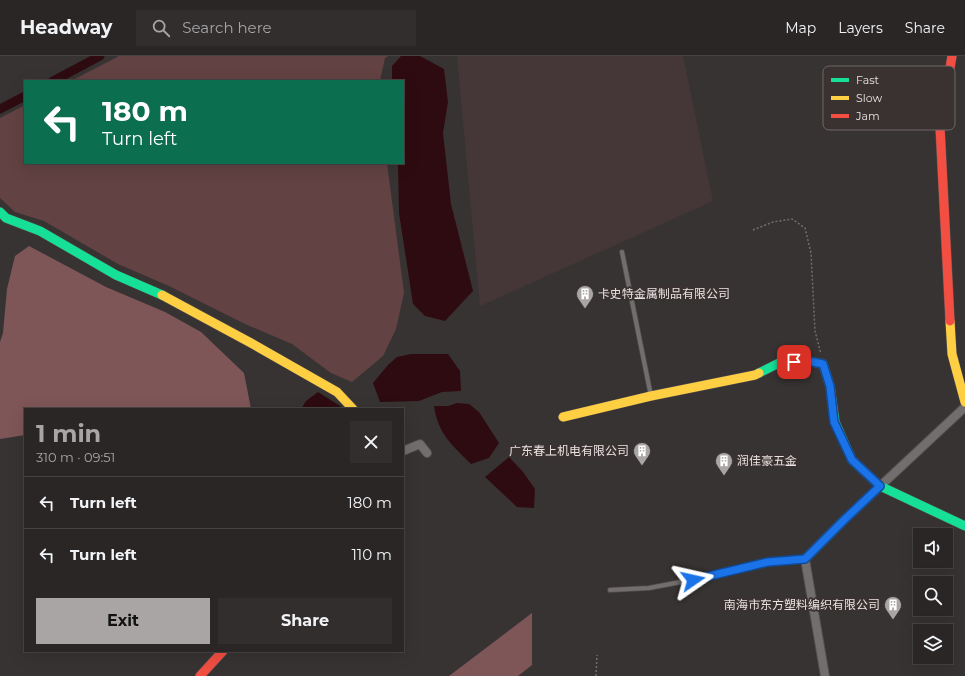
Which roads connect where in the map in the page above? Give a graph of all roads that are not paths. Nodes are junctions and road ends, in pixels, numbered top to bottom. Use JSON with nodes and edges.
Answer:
{"nodes":[{"id":1,"x":952,"y":56,"type":"edge"},
{"id":2,"x":950,"y":66,"type":"edge"},
{"id":3,"x":940,"y":130,"type":"edge"},
{"id":4,"x":0,"y":212,"type":"edge"},
{"id":5,"x":622,"y":252,"type":"dead end"},
{"id":6,"x":651,"y":396,"type":"junction"},
{"id":7,"x":965,"y":402,"type":"edge"},
{"id":8,"x":965,"y":407,"type":"edge"},
{"id":9,"x":352,"y":408,"type":"edge"},
{"id":10,"x":563,"y":417,"type":"dead end"},
{"id":11,"x":404,"y":451,"type":"edge"},
{"id":12,"x":427,"y":453,"type":"dead end"},
{"id":13,"x":880,"y":486,"type":"junction"},
{"id":14,"x":965,"y":526,"type":"edge"},
{"id":15,"x":805,"y":559,"type":"junction"},
{"id":16,"x":610,"y":590,"type":"dead end"},
{"id":17,"x":222,"y":652,"type":"edge"},
{"id":18,"x":200,"y":676,"type":"edge"},
{"id":19,"x":825,"y":676,"type":"edge"}],
"edges":[{"from":1,"to":2,"type":"street"},
{"from":3,"to":7,"type":"street"},
{"from":4,"to":9,"type":"street"},
{"from":5,"to":6,"type":"lane"},
{"from":6,"to":10,"type":"street"},
{"from":6,"to":13,"type":"street"},
{"from":8,"to":13,"type":"street"},
{"from":11,"to":12,"type":"street"},
{"from":13,"to":14,"type":"street"},
{"from":13,"to":15,"type":"street"},
{"from":15,"to":16,"type":"lane"},
{"from":15,"to":19,"type":"street"},
{"from":17,"to":18,"type":"street"}]}
